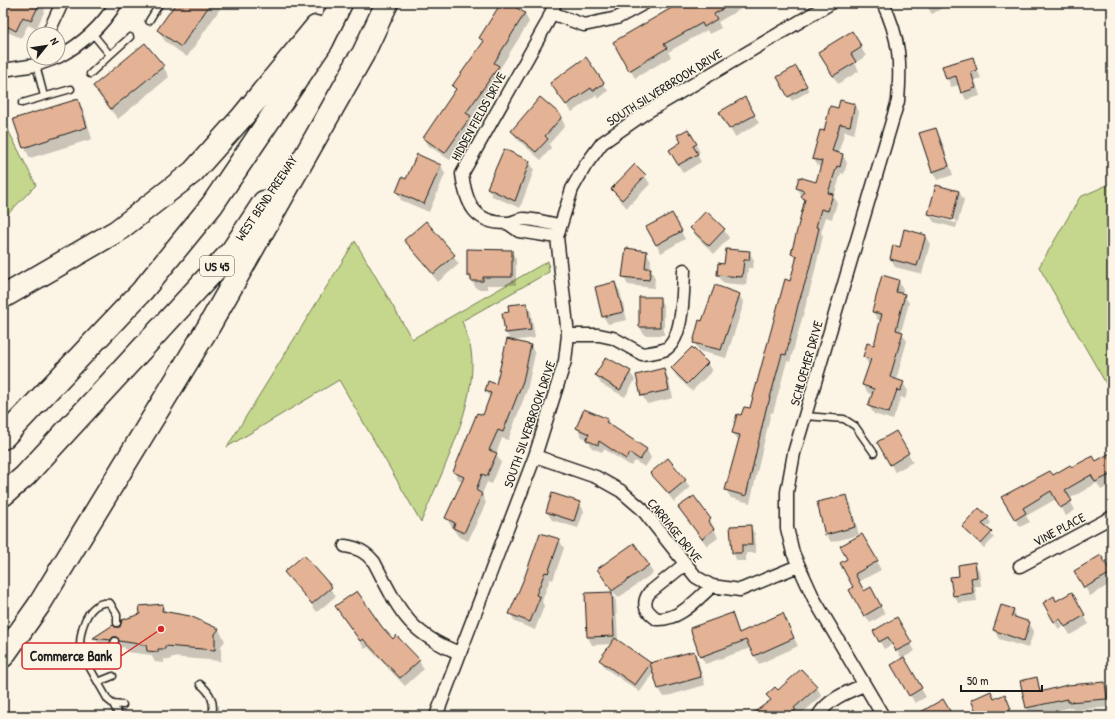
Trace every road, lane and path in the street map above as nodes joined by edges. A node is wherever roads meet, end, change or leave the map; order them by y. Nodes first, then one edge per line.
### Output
1 (62, 3) edge
2 (116, 3) edge
3 (160, 3) edge
4 (333, 3) edge
5 (341, 3) edge
6 (387, 3) edge
7 (645, 3) edge
8 (831, 3) edge
9 (884, 3) edge
10 (553, 8) edge
11 (149, 20) dead end
12 (51, 26) edge
13 (92, 33) junction
14 (130, 37) dead end
15 (66, 51) edge
16 (363, 54) junction
17 (110, 55) junction
18 (29, 66) edge
19 (36, 66) edge
20 (3, 70) edge
21 (90, 74) dead end
22 (71, 89) dead end
23 (44, 96) junction
24 (22, 103) dead end
25 (509, 224) junction
26 (559, 225) junction
27 (557, 237) junction
28 (684, 270) dead end
29 (3, 297) edge
30 (568, 335) junction
31 (806, 416) junction
32 (3, 438) edge
33 (874, 453) dead end
34 (535, 456) junction
35 (3, 495) edge
36 (1112, 517) edge
37 (345, 546) dead end
38 (685, 564) junction
39 (798, 566) junction
40 (1020, 566) dead end
41 (712, 586) junction
42 (117, 623) dead end
43 (115, 640) dead end
44 (460, 653) junction
45 (3, 656) edge
46 (87, 663) junction
47 (113, 676) dead end
48 (98, 682) junction
49 (200, 684) dead end
50 (864, 685) junction
51 (113, 704) junction
52 (123, 705) dead end
53 (119, 716) edge
54 (212, 716) edge
55 (436, 716) edge
56 (818, 716) edge
57 (883, 716) edge

1 - 12 street
2 - 13 street
3 - 11 lane
4 - 29 highway
5 - 32 highway
6 - 16 highway, WEST BEND FREEWAY / US 45
7 - 10 street
8 - 26 street, SOUTH SILVERBROOK DRIVE
9 - 31 street, SCHLOEMER DRIVE
10 - 25 street, HIDDEN FIELDS DRIVE
13 - 15 street
13 - 17 lane
14 - 17 lane
16 - 35 highway, WEST BEND FREEWAY / US 45
16 - 45 highway
17 - 21 lane
18 - 20 street
19 - 23 lane
22 - 23 lane
23 - 24 lane
25 - 26 street, HIDDEN FIELDS DRIVE
25 - 27 street, HIDDEN FIELDS DRIVE
26 - 27 street, SOUTH SILVERBROOK DRIVE
27 - 30 street, SOUTH SILVERBROOK DRIVE
28 - 30 street
30 - 34 street, SOUTH SILVERBROOK DRIVE
31 - 33 lane
31 - 39 street, SCHLOEMER DRIVE
34 - 38 street, CARRIAGE DRIVE
34 - 44 street, SOUTH SILVERBROOK DRIVE
36 - 40 street, VINE PLACE
37 - 44 street
38 - 41 street, CARRIAGE DRIVE
38 - 41 street
39 - 41 street, CARRIAGE DRIVE
39 - 50 street, SCHLOEMER DRIVE
42 - 46 lane
43 - 46 lane
44 - 55 street, SOUTH SILVERBROOK DRIVE
46 - 48 lane
47 - 48 lane
48 - 51 lane
49 - 54 lane
50 - 56 street
50 - 57 street, SCHLOEMER DRIVE
51 - 52 lane
51 - 53 lane

